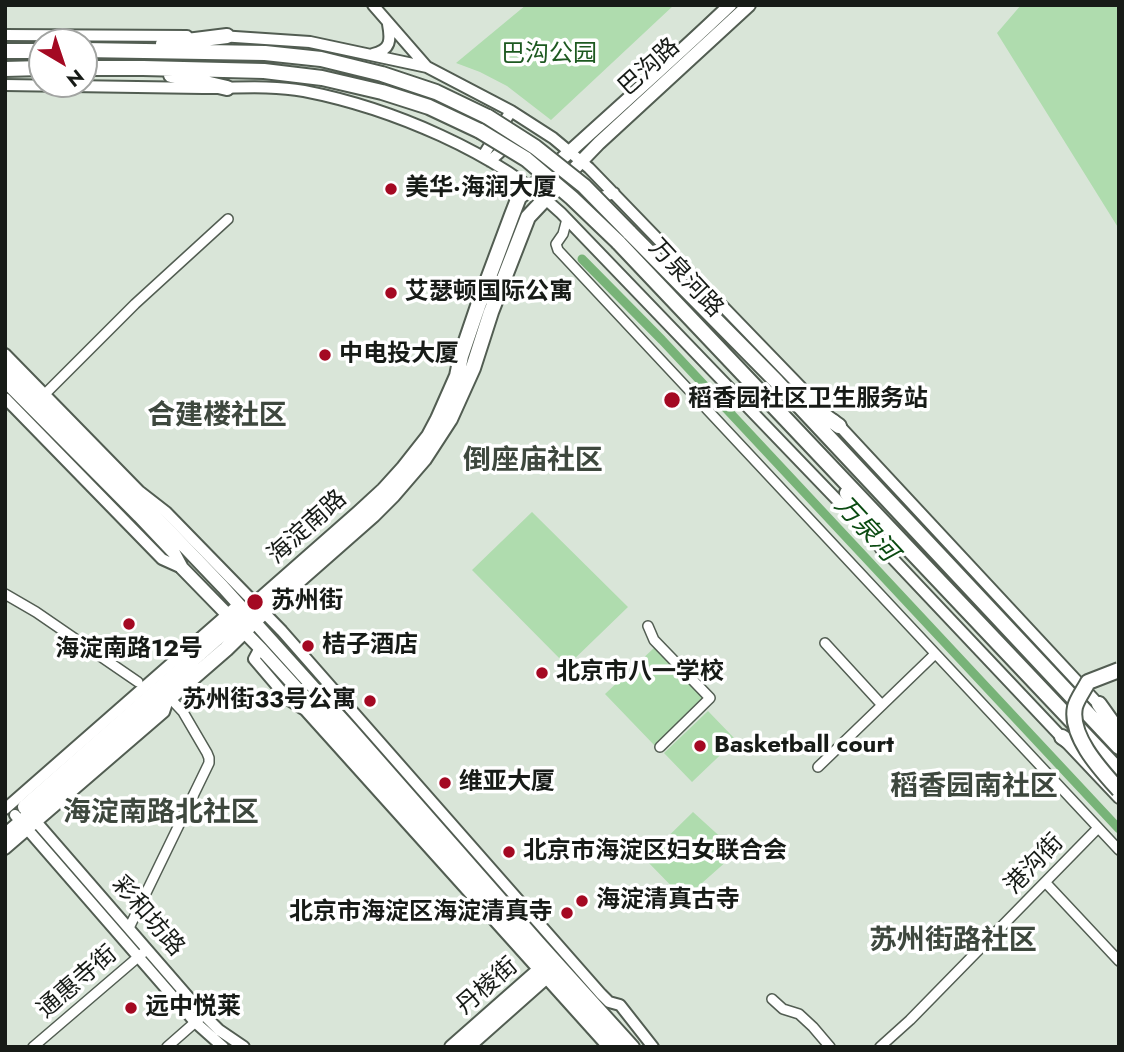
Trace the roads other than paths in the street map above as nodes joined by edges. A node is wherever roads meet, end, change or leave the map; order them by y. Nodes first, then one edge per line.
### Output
1 (373, 5) edge
2 (730, 5) edge
3 (748, 5) edge
4 (388, 21) junction
5 (5, 35) edge
6 (227, 36) junction
7 (98, 50) edge
8 (108, 50) junction
9 (5, 51) edge
10 (28, 51) edge
11 (371, 55) junction
12 (427, 67) junction
13 (28, 68) edge
14 (98, 68) edge
15 (143, 68) junction
16 (5, 69) edge
17 (5, 85) edge
18 (227, 88) junction
19 (511, 111) junction
20 (569, 151) junction
21 (486, 158) junction
22 (582, 162) junction
23 (551, 168) junction
24 (565, 179) junction
25 (531, 187) junction
26 (614, 193) junction
27 (545, 199) junction
28 (632, 211) junction
29 (228, 219) dead end
30 (567, 219) junction
31 (624, 237) junction
32 (594, 246) junction
33 (5, 354) edge
34 (5, 366) edge
35 (5, 381) edge
36 (777, 382) junction
37 (44, 394) junction
38 (5, 398) edge
39 (839, 426) junction
40 (827, 463) junction
41 (883, 548) junction
42 (182, 568) junction
43 (5, 594) edge
44 (245, 615) junction
45 (648, 626) dead end
46 (825, 643) dead end
47 (935, 654) junction
48 (1119, 670) edge
49 (138, 682) dead end
50 (169, 697) junction
51 (881, 704) junction
52 (1099, 704) junction
53 (1119, 725) edge
54 (1119, 732) edge
55 (1062, 737) junction
56 (660, 747) dead end
57 (1119, 747) edge
58 (818, 766) dead end
59 (1119, 774) edge
60 (1119, 790) edge
61 (1119, 798) edge
62 (21, 818) edge
63 (1098, 828) junction
64 (5, 836) edge
65 (5, 849) edge
66 (1119, 850) edge
67 (1045, 883) junction
68 (129, 928) junction
69 (143, 953) junction
70 (1119, 961) edge
71 (549, 968) junction
72 (772, 999) dead end
73 (199, 1018) junction
74 (33, 1047) edge
75 (167, 1047) edge
76 (223, 1047) edge
77 (244, 1047) edge
78 (451, 1047) edge
79 (468, 1047) edge
80 (608, 1047) edge
81 (620, 1047) edge
82 (633, 1047) edge
83 (653, 1047) edge
84 (830, 1047) edge
85 (880, 1047) edge

1 - 4 street
2 - 20 main road, 巴沟路
3 - 22 main road, 巴沟路
4 - 11 street
4 - 12 street
5 - 6 street
6 - 8 main road
6 - 11 street
7 - 8 main road, 万泉河路
8 - 31 main road, 万泉河路, bridge
9 - 10 main road
11 - 12 street
12 - 19 street
13 - 16 main road
14 - 15 main road, 万泉河路
15 - 18 main road
15 - 31 main road, 万泉河路, bridge
17 - 18 street
18 - 21 street
19 - 20 street
19 - 21 street
20 - 22 street, 万泉河路
20 - 23 main road, 巴沟路
21 - 23 street
21 - 25 street
22 - 24 main road, 巴沟路
22 - 26 street, 万泉河路
23 - 24 street
23 - 25 main road, 巴沟路
24 - 26 street
24 - 27 main road, 巴沟路
25 - 27 street, 万泉河路
25 - 44 main road, 海淀南路
26 - 28 street, 万泉河路
27 - 30 street, 万泉河路
27 - 44 main road, 海淀南路
28 - 32 street
28 - 39 street, 万泉河路
29 - 37 street
30 - 32 street, 万泉河路
30 - 47 street
31 - 36 main road, 万泉河路
31 - 40 main road, 万泉河路
32 - 41 street, 万泉河路
33 - 37 street
34 - 44 main road
35 - 42 main road
36 - 39 main road
36 - 57 main road, 万泉河路
37 - 44 street
38 - 42 street
39 - 52 street, 万泉河路
40 - 41 main road
40 - 59 main road, 万泉河路
41 - 55 street, 万泉河路
42 - 44 main road
43 - 49 street
44 - 50 main road, 海淀南路
44 - 62 main road, 海淀南路
44 - 71 main road
44 - 71 main road
44 - 83 street
45 - 56 street
46 - 51 street
47 - 51 street
47 - 63 street
48 - 60 main road, bridge
50 - 62 main road, 海淀南路
50 - 68 street
51 - 58 street
52 - 53 street, 万泉河路
52 - 54 main road
55 - 59 main road
55 - 61 street, 万泉河路
62 - 64 main road, 海淀南路
62 - 65 street, 海淀南路
62 - 68 street, 彩和坊路
62 - 69 street, 彩和坊路
63 - 66 street
63 - 67 street, 港沟街
67 - 70 street
67 - 85 street, 港沟街
68 - 69 street, 彩和坊路
69 - 73 street, 彩和坊路
69 - 74 street, 通惠寺街 / 通惠寺街
71 - 78 main road, 丹棱街
71 - 79 main road, 丹棱街
71 - 80 street
71 - 81 main road
71 - 82 main road
72 - 84 street
73 - 75 street
73 - 76 street, 彩和坊路
73 - 77 street, 彩和坊路

